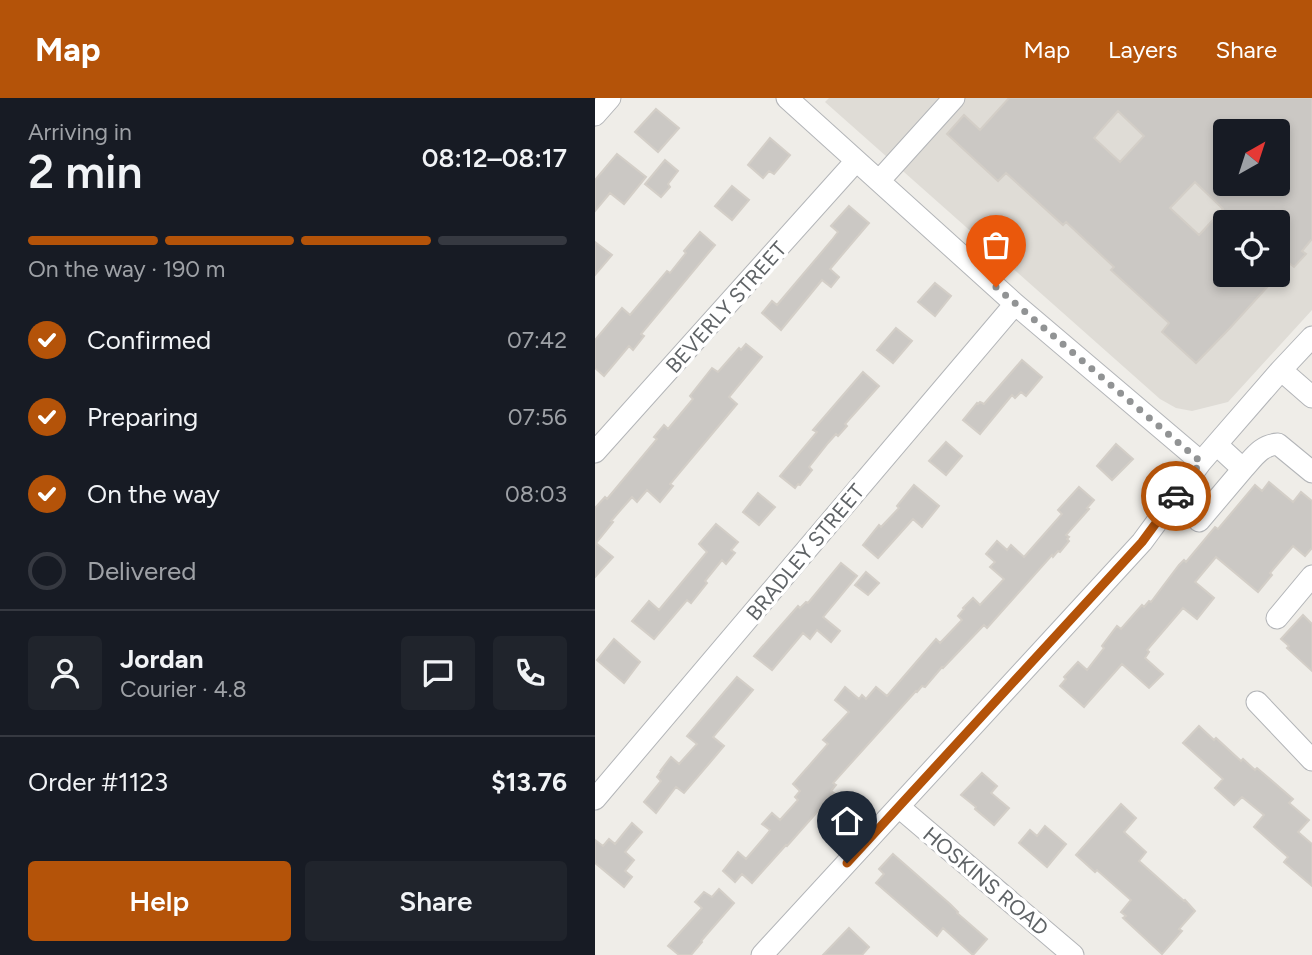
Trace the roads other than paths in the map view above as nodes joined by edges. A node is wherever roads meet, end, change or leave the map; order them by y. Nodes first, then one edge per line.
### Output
1 (610, 98) edge
2 (787, 98) edge
3 (954, 98) edge
4 (595, 115) edge
5 (856, 160) junction
6 (879, 181) junction
7 (1015, 304) junction
8 (1312, 337) edge
9 (1281, 370) junction
10 (1312, 397) edge
11 (1217, 444) junction
12 (595, 452) edge
13 (1201, 462) junction
14 (1243, 469) junction
15 (1312, 472) edge
16 (1199, 522) dead end
17 (1312, 576) edge
18 (1277, 618) dead end
19 (1257, 702) dead end
20 (1312, 760) edge
21 (595, 799) edge
22 (899, 807) junction
23 (762, 955) edge
24 (1073, 955) edge

1 - 4 street
2 - 5 street
3 - 6 street
5 - 6 street
5 - 12 street, BEVERLY STREET
6 - 7 street
7 - 13 street
7 - 21 street, BRADLEY STREET
8 - 9 street
9 - 10 street
9 - 11 street
11 - 13 street
11 - 14 street
13 - 22 street
14 - 15 street
14 - 16 street
17 - 18 street
19 - 20 street
22 - 23 street
22 - 24 street, HOSKINS ROAD

